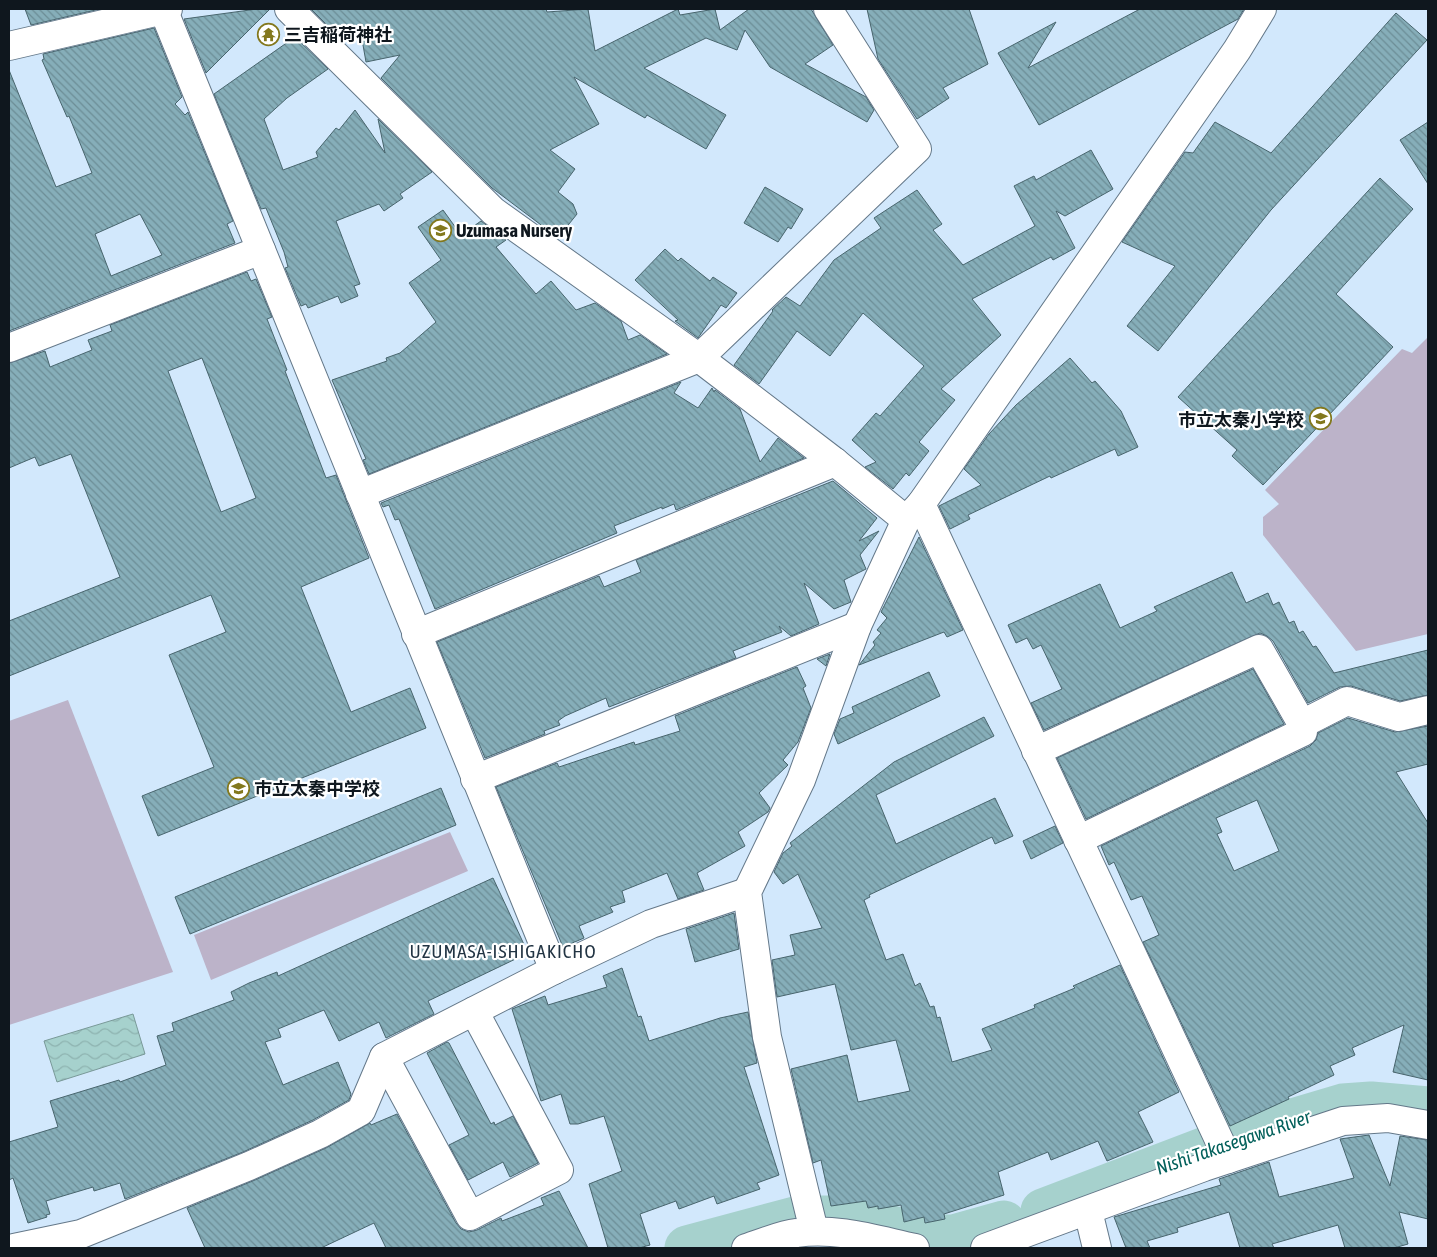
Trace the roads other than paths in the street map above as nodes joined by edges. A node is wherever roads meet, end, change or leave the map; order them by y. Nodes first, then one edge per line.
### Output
1 (165, 9) edge
2 (289, 9) edge
3 (828, 9) edge
4 (1262, 9) edge
5 (9, 46) edge
6 (261, 250) junction
7 (9, 348) edge
8 (699, 358) junction
9 (835, 462) junction
10 (360, 494) junction
11 (913, 512) junction
12 (856, 626) junction
13 (416, 634) junction
14 (1428, 710) edge
15 (1302, 724) junction
16 (1036, 751) junction
17 (475, 779) junction
18 (1078, 840) junction
19 (747, 892) junction
20 (554, 970) junction
21 (474, 1011) junction
22 (384, 1057) junction
23 (1428, 1125) edge
24 (1228, 1159) junction
25 (1088, 1211) junction
26 (812, 1221) junction
27 (14, 1248) edge
28 (746, 1248) edge
29 (914, 1248) edge
30 (985, 1248) edge
31 (1097, 1248) edge

1 - 5 street
1 - 6 street
2 - 8 street
3 - 8 street
4 - 11 street
6 - 7 street
6 - 10 street
8 - 9 street
8 - 10 street
9 - 11 street
9 - 13 street
10 - 13 street
11 - 12 street
11 - 16 street
12 - 17 street
12 - 19 street
13 - 17 street
14 - 15 street
15 - 16 street
15 - 18 street
16 - 18 street
17 - 20 street
18 - 24 street
19 - 20 street
19 - 26 street
20 - 21 street
21 - 22 street
21 - 22 street
22 - 27 street
23 - 24 street
24 - 25 street
25 - 30 street
25 - 31 street
26 - 28 street
26 - 29 street

